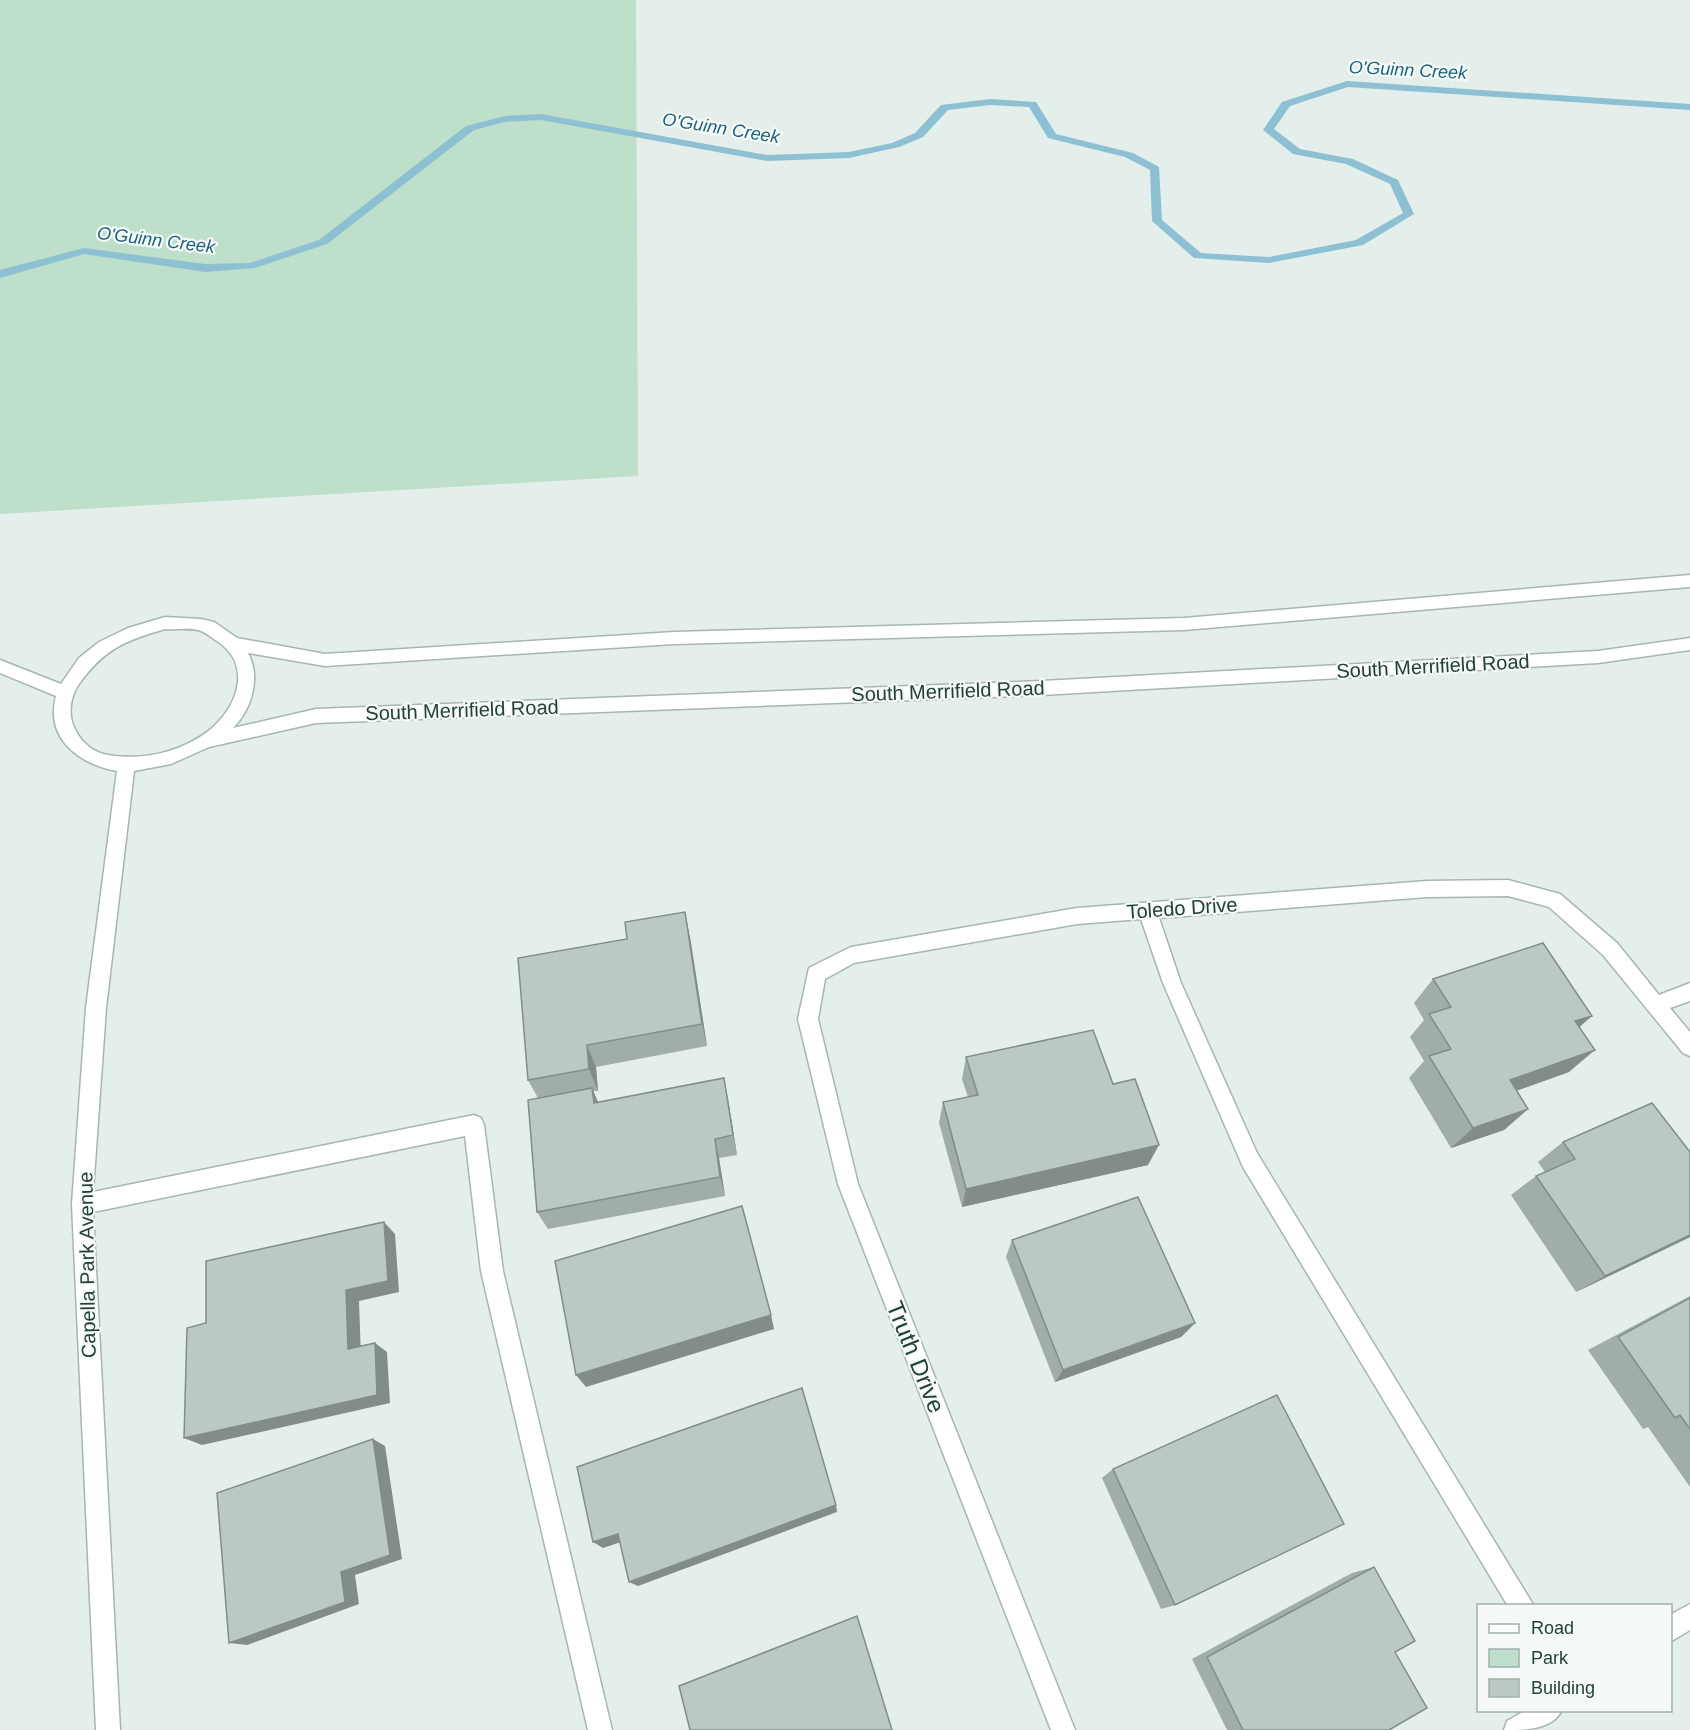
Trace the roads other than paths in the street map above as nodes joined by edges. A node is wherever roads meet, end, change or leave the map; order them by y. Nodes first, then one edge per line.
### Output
1 (1690, 581) edge
2 (235, 644) junction
3 (1690, 644) edge
4 (0, 666) edge
5 (65, 693) junction
6 (207, 741) junction
7 (126, 765) junction
8 (1148, 911) junction
9 (816, 974) joint
10 (1690, 992) edge
11 (1656, 1005) junction
12 (1690, 1047) edge
13 (82, 1204) junction
14 (1521, 1604) edge
15 (1690, 1616) edge
16 (1672, 1629) edge
17 (1547, 1712) edge
18 (108, 1730) edge
19 (600, 1730) edge
20 (1063, 1730) edge
21 (1516, 1730) edge

1 - 2 street
2 - 5 street
2 - 6 street
3 - 6 street, South Merrifield Road
4 - 5 street
5 - 7 street
6 - 7 street
7 - 13 street, Capella Park Avenue
8 - 9 street, Toledo Drive
8 - 11 street, Toledo Drive
8 - 14 street
9 - 20 street, Truth Drive
10 - 11 street
11 - 12 street
13 - 18 street, Capella Park Avenue
13 - 19 street
15 - 16 street
17 - 21 street

